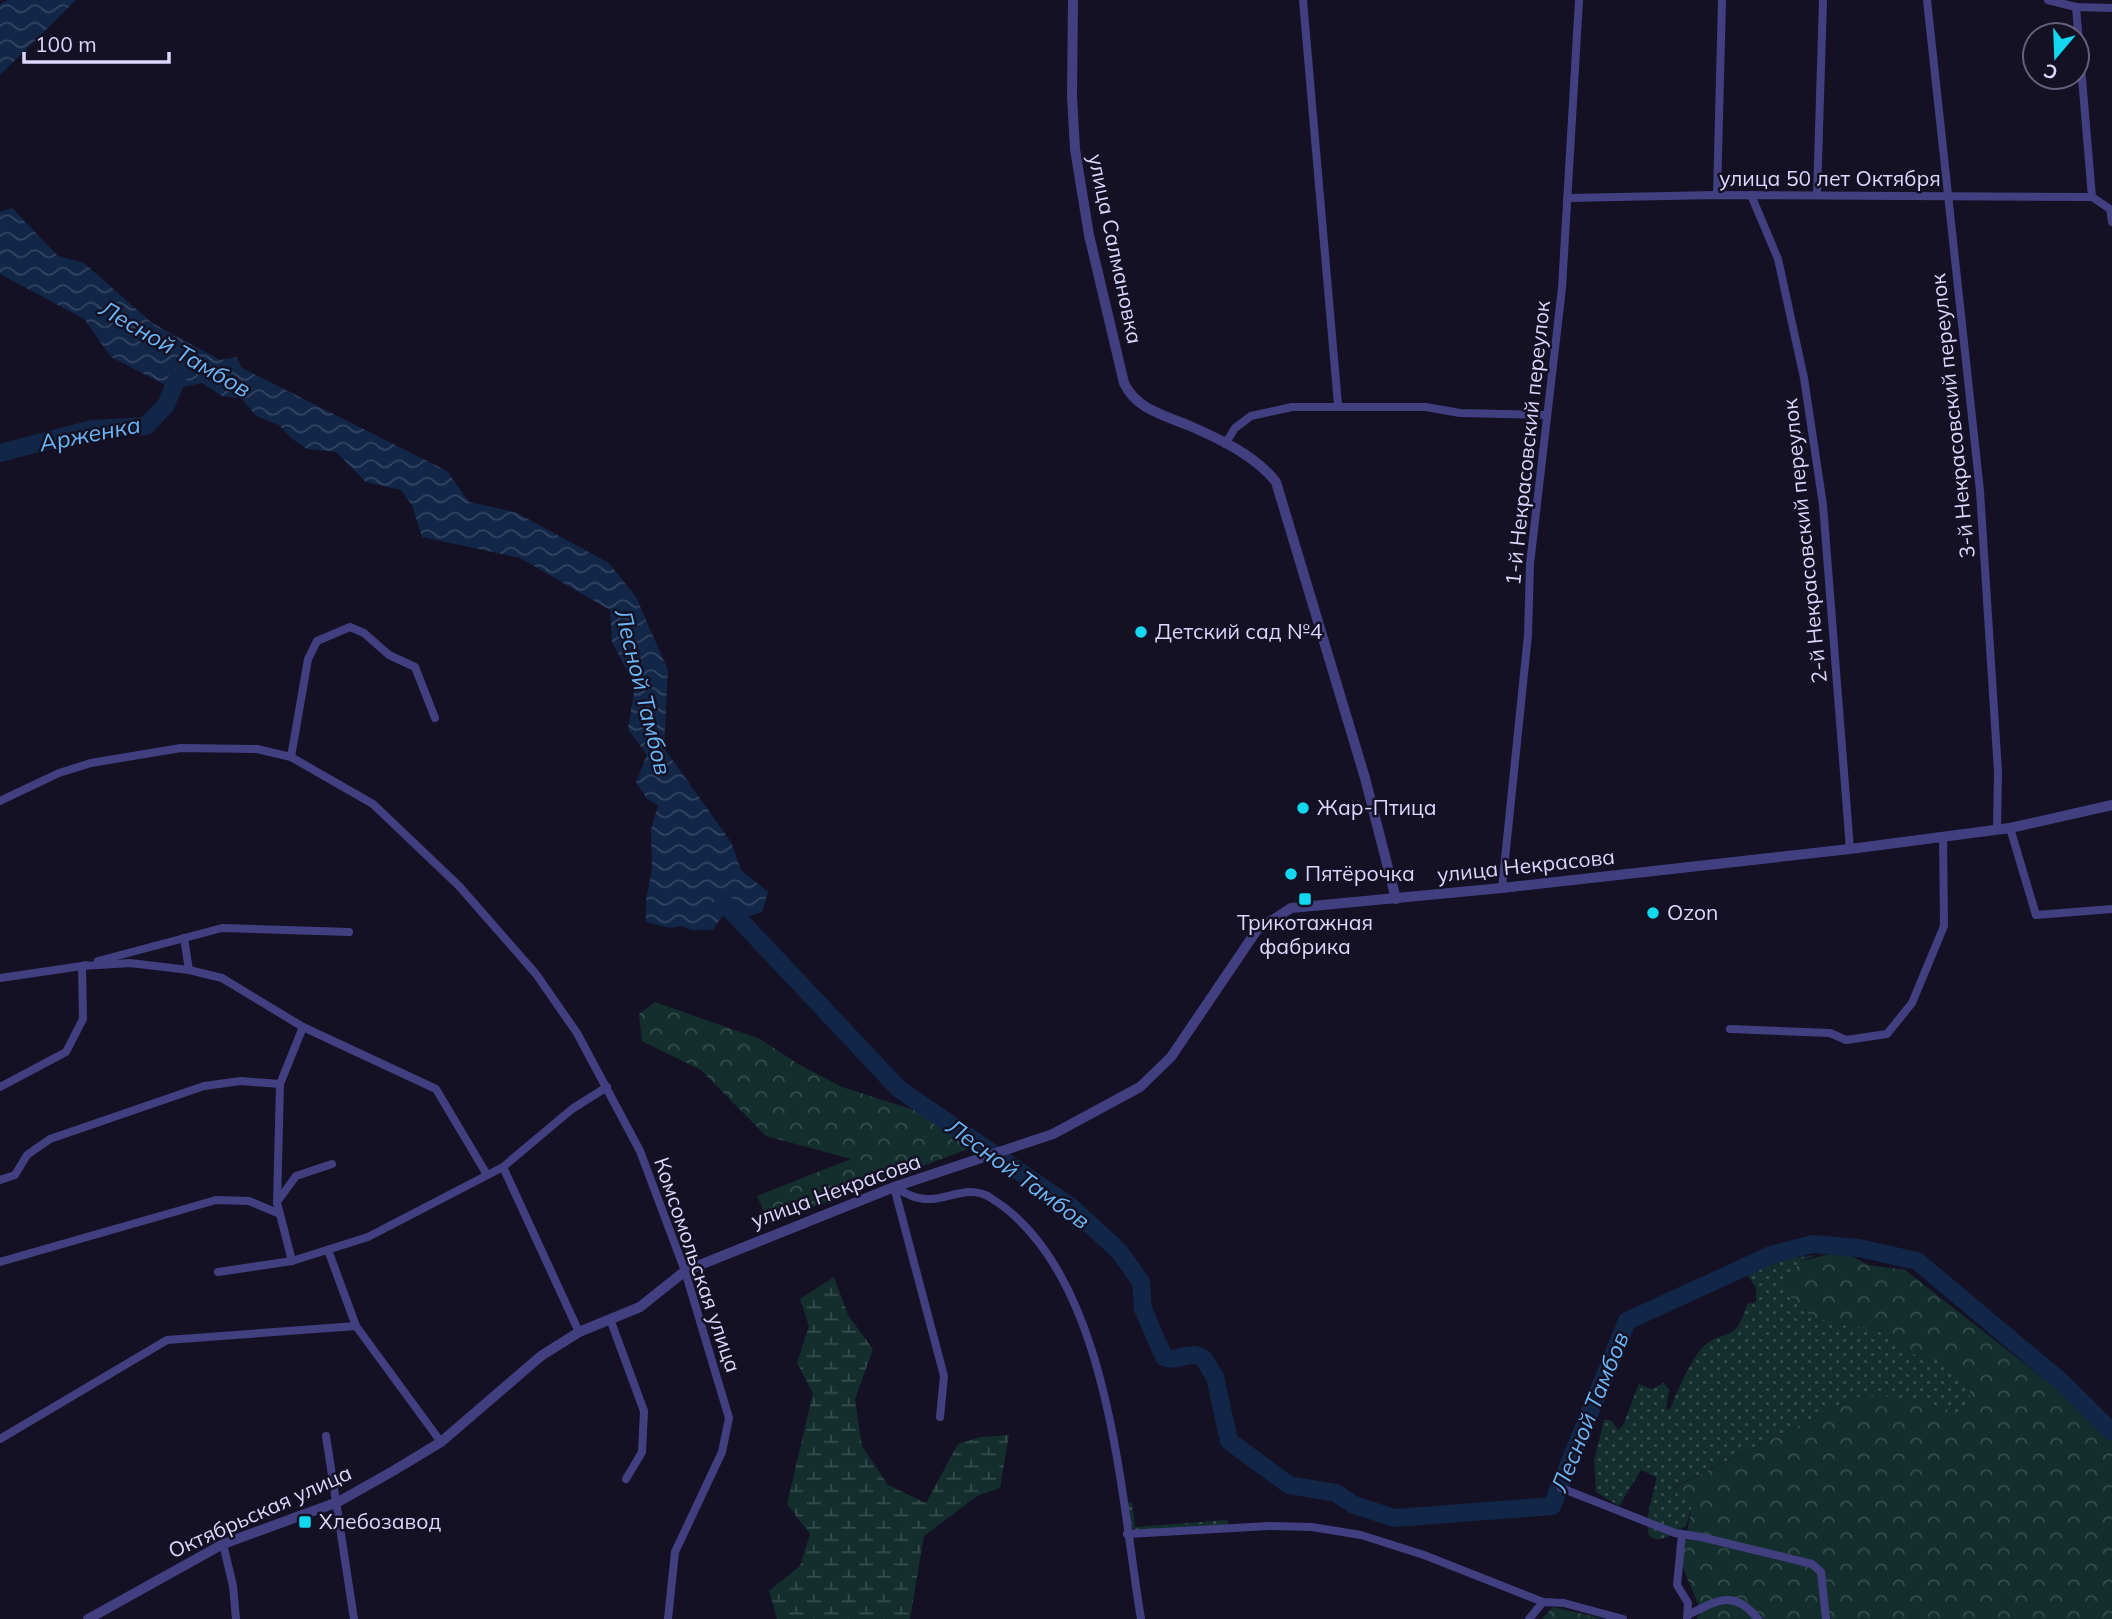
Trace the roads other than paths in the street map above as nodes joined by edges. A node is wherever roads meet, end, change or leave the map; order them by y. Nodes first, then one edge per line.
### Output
1 (1073, 0) edge
2 (1303, 0) edge
3 (1579, 0) edge
4 (1722, 0) edge
5 (1823, 0) edge
6 (1927, 0) edge
7 (2048, 0) edge
8 (2076, 7) junction
9 (2112, 8) edge
10 (1717, 195) junction
11 (1751, 195) junction
12 (1817, 195) junction
13 (1947, 197) junction
14 (2092, 197) junction
15 (1567, 198) junction
16 (2112, 222) edge
17 (1338, 405) junction
18 (1546, 415) junction
19 (1225, 444) junction
20 (435, 718) dead end
21 (291, 757) junction
22 (0, 801) edge
23 (2112, 805) edge
24 (2010, 828) junction
25 (1997, 829) junction
26 (1943, 836) junction
27 (1850, 849) junction
28 (1502, 888) junction
29 (1396, 899) junction
30 (2112, 909) edge
31 (349, 932) dead end
32 (184, 938) junction
33 (82, 966) junction
34 (189, 970) junction
35 (0, 978) edge
36 (303, 1027) junction
37 (1730, 1029) dead end
38 (280, 1084) junction
39 (0, 1087) edge
40 (607, 1087) junction
41 (332, 1164) dead end
42 (503, 1167) junction
43 (486, 1173) junction
44 (0, 1180) edge
45 (894, 1188) junction
46 (276, 1203) junction
47 (280, 1214) junction
48 (328, 1250) junction
49 (292, 1261) junction
50 (0, 1262) edge
51 (685, 1270) junction
52 (218, 1272) dead end
53 (610, 1319) junction
54 (356, 1326) junction
55 (579, 1332) junction
56 (940, 1417) dead end
57 (326, 1436) dead end
58 (0, 1439) edge
59 (441, 1442) junction
60 (626, 1479) dead end
61 (1561, 1488) dead end
62 (338, 1502) junction
63 (1127, 1534) junction
64 (1682, 1534) junction
65 (223, 1544) junction
66 (1543, 1602) junction
67 (1689, 1616) edge
68 (88, 1619) edge
69 (236, 1619) edge
70 (354, 1619) edge
71 (668, 1619) edge
72 (1141, 1619) edge
73 (1529, 1619) edge
74 (1623, 1619) edge
75 (1758, 1619) edge
76 (1826, 1619) edge

1 - 19 street, улица Салмановка
2 - 17 street
3 - 15 street, 1-й Некрасовский переулок
4 - 10 street
5 - 12 street
6 - 13 street, 3-й Некрасовский переулок
7 - 8 street
8 - 9 street
8 - 14 street
10 - 11 street, улица 50 лет Октября
10 - 15 street, улица 50 лет Октября
11 - 12 street, улица 50 лет Октября
11 - 27 street, 2-й Некрасовский переулок
12 - 13 street, улица 50 лет Октября
13 - 14 street, улица 50 лет Октября
13 - 25 street, 3-й Некрасовский переулок
14 - 16 street
15 - 18 street, 1-й Некрасовский переулок
17 - 18 street
17 - 19 street
18 - 28 street, 1-й Некрасовский переулок
19 - 29 street, улица Салмановка
20 - 21 street
21 - 22 street, Комсомольская улица
21 - 40 street, Комсомольская улица
23 - 24 street, улица Некрасова
24 - 25 street, улица Некрасова
24 - 30 street
25 - 26 street, улица Некрасова
26 - 27 street, улица Некрасова
26 - 37 street
27 - 28 street, улица Некрасова
28 - 29 street, улица Некрасова
29 - 45 street, улица Некрасова
31 - 32 street
32 - 33 street
32 - 34 street
33 - 34 street
33 - 35 street
33 - 39 street
34 - 36 street
36 - 38 street
36 - 43 street
38 - 44 street
38 - 46 street
40 - 42 street
40 - 51 street, Комсомольская улица
41 - 46 street
42 - 43 street
42 - 55 street
43 - 48 street
45 - 51 street, улица Некрасова
45 - 56 street
45 - 63 street
46 - 47 street
47 - 49 street
47 - 50 street
48 - 49 street
48 - 54 street
49 - 52 street
51 - 53 street, Октябрьская улица
51 - 71 street, Комсомольская улица
53 - 55 street, Октябрьская улица
53 - 60 street
54 - 58 street
54 - 59 street
55 - 59 street, Октябрьская улица
57 - 62 street
59 - 62 street, Октябрьская улица
61 - 64 street
62 - 65 street, Октябрьская улица
62 - 70 street
63 - 66 street
63 - 72 street
64 - 67 street
64 - 76 street
65 - 68 street, Октябрьская улица
65 - 69 street
66 - 73 street
66 - 74 street
67 - 75 street

